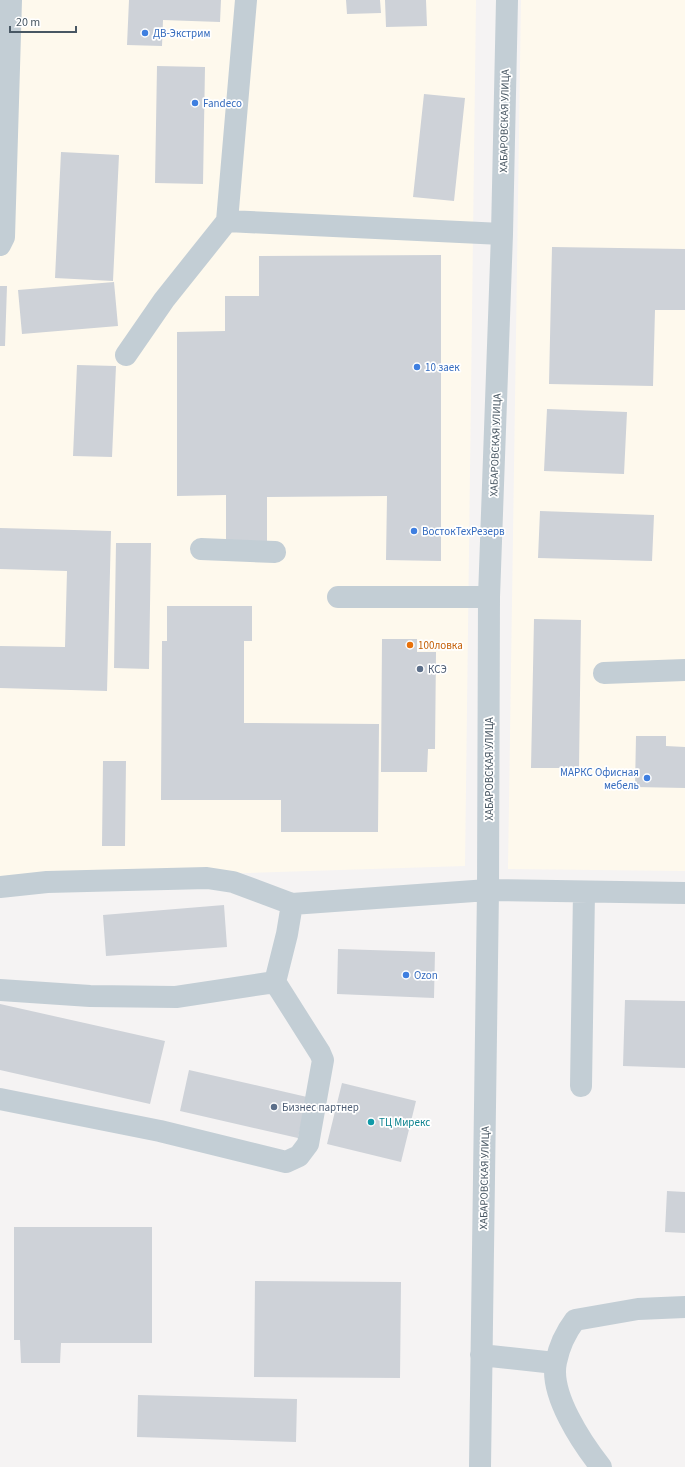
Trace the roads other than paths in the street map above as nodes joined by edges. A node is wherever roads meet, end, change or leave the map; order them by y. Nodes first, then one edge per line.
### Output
1 (11, 0) edge
2 (246, 0) edge
3 (507, 0) edge
4 (227, 221) junction
5 (502, 234) junction
6 (0, 245) edge
7 (126, 355) dead end
8 (201, 549) dead end
9 (275, 552) dead end
10 (338, 597) dead end
11 (489, 597) junction
12 (685, 670) edge
13 (604, 673) dead end
14 (0, 887) edge
15 (488, 890) junction
16 (584, 892) junction
17 (685, 893) edge
18 (292, 904) junction
19 (275, 982) junction
20 (0, 990) edge
21 (581, 1086) dead end
22 (0, 1099) edge
23 (685, 1307) edge
24 (481, 1355) junction
25 (555, 1363) junction
26 (480, 1467) edge
27 (601, 1467) edge

1 - 6 street
2 - 4 street
3 - 5 street, ХАБАРОВСКАЯ УЛИЦА
4 - 5 street
4 - 7 street
5 - 11 street, ХАБАРОВСКАЯ УЛИЦА
8 - 9 street
10 - 11 street
11 - 15 street, ХАБАРОВСКАЯ УЛИЦА
12 - 13 street
14 - 18 street
15 - 16 street
15 - 18 street
15 - 24 street, ХАБАРОВСКАЯ УЛИЦА
16 - 17 street
16 - 21 street
18 - 19 street
19 - 20 street
19 - 22 street
23 - 25 street
24 - 25 street
24 - 26 street, ХАБАРОВСКАЯ УЛИЦА
25 - 27 street

